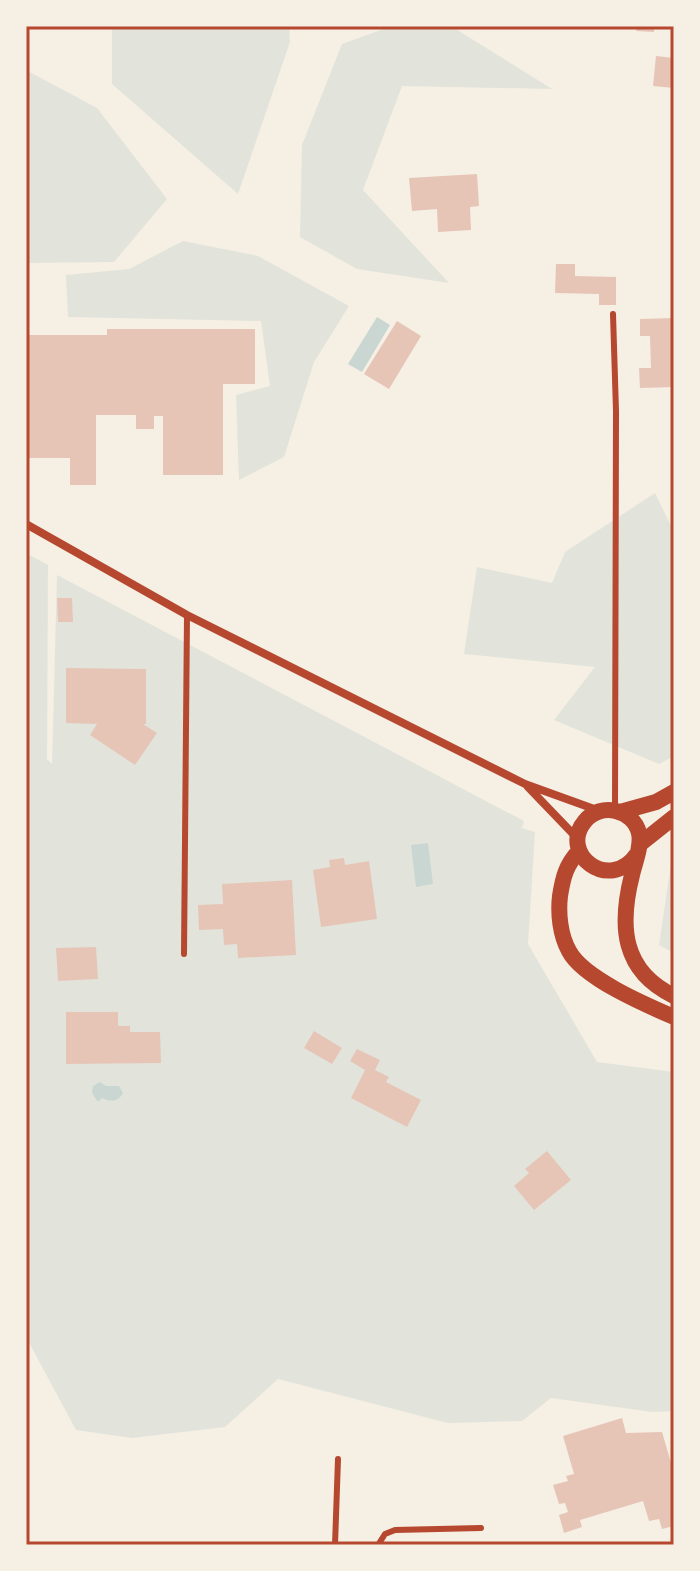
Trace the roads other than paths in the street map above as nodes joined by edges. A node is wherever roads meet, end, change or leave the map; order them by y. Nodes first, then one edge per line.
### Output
1 (613, 314) dead end
2 (26, 524) edge
3 (187, 615) junction
4 (525, 784) junction
5 (674, 792) edge
6 (612, 811) junction
7 (674, 817) edge
8 (578, 845) junction
9 (639, 849) junction
10 (184, 954) dead end
11 (674, 996) edge
12 (674, 1017) edge
13 (338, 1459) dead end
14 (481, 1528) dead end
15 (335, 1545) edge
16 (378, 1545) edge

1 - 6 lane
2 - 3 street
3 - 4 street
3 - 10 lane
4 - 6 street
4 - 8 street
5 - 6 main road
6 - 8 main road
6 - 9 main road
7 - 9 main road
8 - 9 main road
8 - 12 main road
9 - 11 main road
13 - 15 lane
14 - 16 lane

